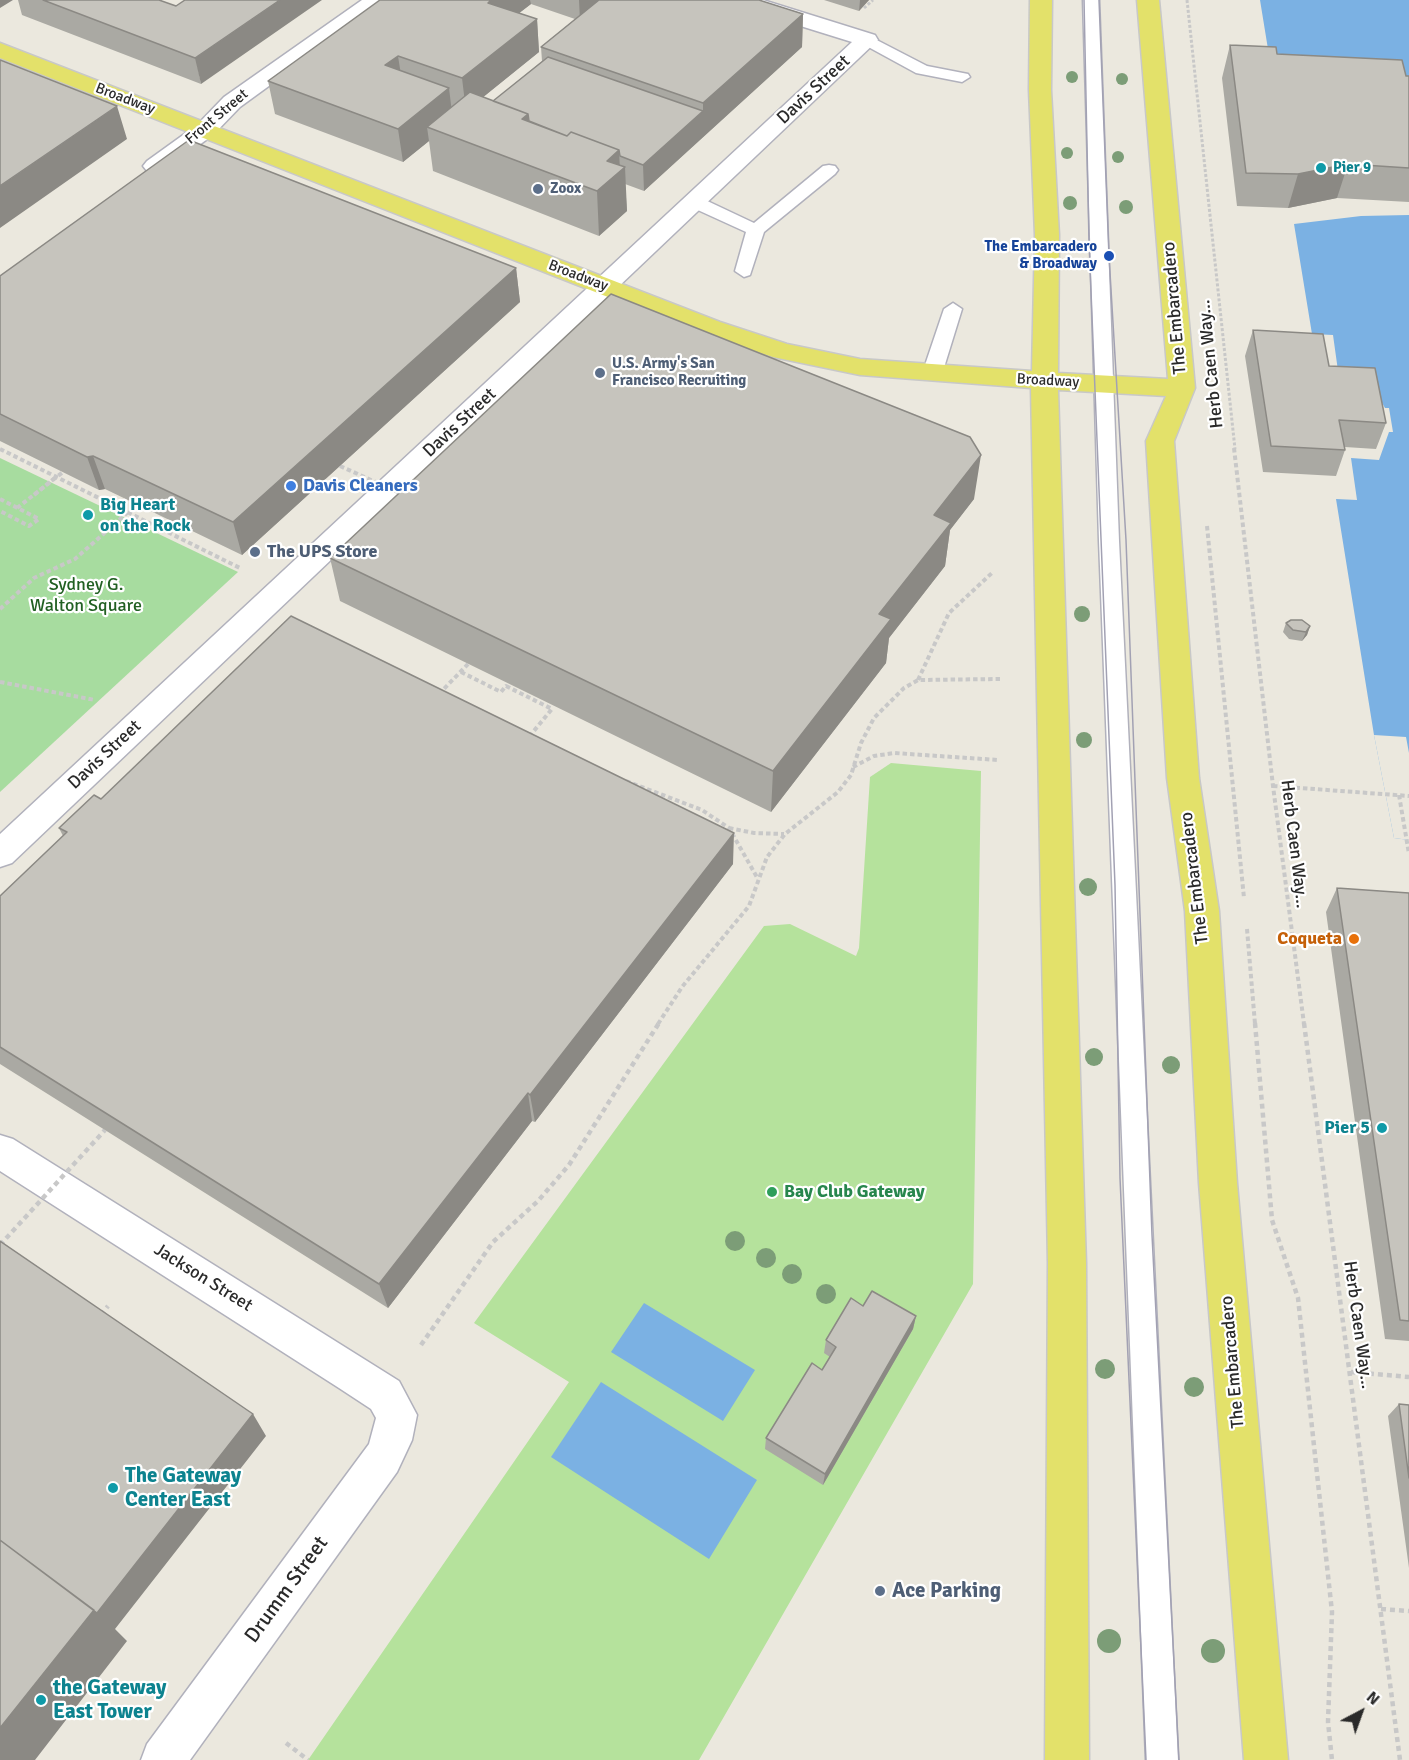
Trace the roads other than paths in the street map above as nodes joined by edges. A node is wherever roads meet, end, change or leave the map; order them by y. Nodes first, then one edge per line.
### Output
1 (376, 0) edge
2 (741, 0) edge
3 (1041, 0) edge
4 (1091, 0) edge
5 (1148, 0) edge
6 (867, 40) junction
7 (0, 50) edge
8 (962, 77) dead end
9 (205, 130) junction
10 (829, 170) dead end
11 (134, 181) edge
12 (695, 202) junction
13 (756, 230) junction
14 (744, 271) dead end
15 (605, 286) junction
16 (953, 309) dead end
17 (932, 374) junction
18 (1043, 381) junction
19 (1103, 384) junction
20 (1182, 388) junction
21 (0, 854) edge
22 (0, 1151) edge
23 (397, 1415) joint
24 (163, 1760) edge
25 (1067, 1760) edge
26 (1162, 1760) edge
27 (1266, 1760) edge

1 - 9 street, Front Street
2 - 6 street
3 - 18 main road
4 - 19 lane
5 - 20 main road, The Embarcadero
6 - 8 lane
6 - 12 street, Davis Street
7 - 9 main road, Broadway
9 - 11 street, Front Street
9 - 15 main road, Broadway
10 - 13 lane
12 - 13 lane
12 - 15 street, Davis Street
13 - 14 lane
15 - 17 main road, Broadway
15 - 21 street, Davis Street
16 - 17 lane
17 - 18 main road, Broadway
18 - 19 main road, Broadway
18 - 25 main road
19 - 20 main road, Broadway
19 - 26 lane
20 - 27 main road, The Embarcadero
22 - 23 street, Jackson Street
23 - 24 street, Drumm Street

